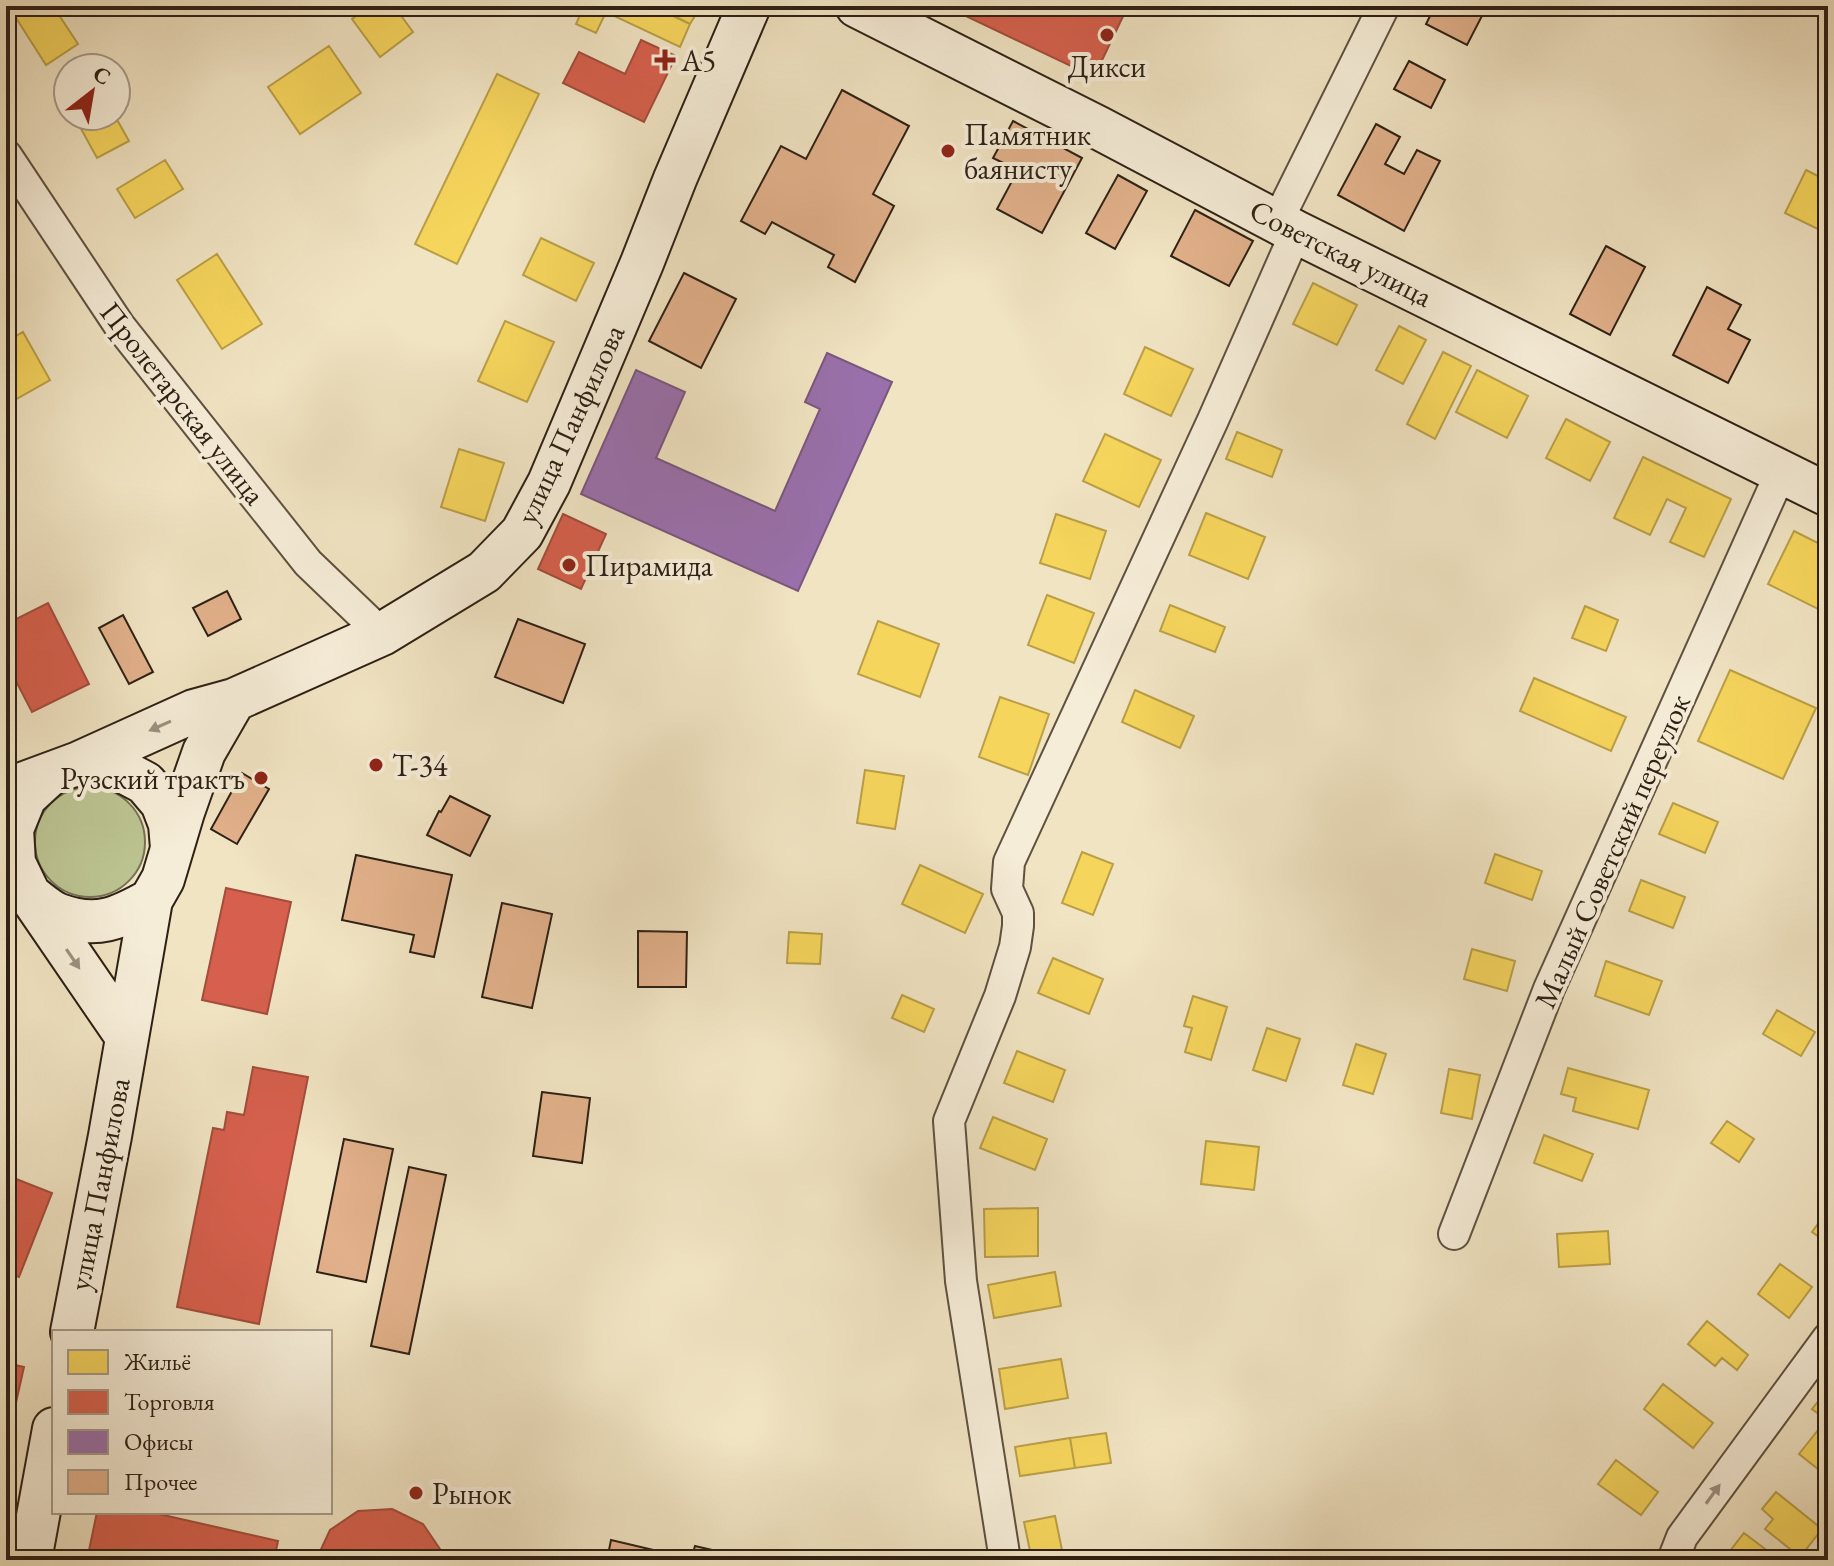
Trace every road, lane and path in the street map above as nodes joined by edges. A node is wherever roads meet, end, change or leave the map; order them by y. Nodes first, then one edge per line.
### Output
1 (749, 6) edge
2 (857, 6) edge
3 (1384, 6) edge
4 (6, 155) edge
5 (1286, 227) junction
6 (1781, 472) junction
7 (1828, 495) edge
8 (382, 634) junction
9 (234, 700) junction
10 (64, 768) junction
11 (6, 790) edge
12 (172, 848) junction
13 (18, 884) edge
14 (151, 900) junction
15 (127, 1037) junction
16 (1454, 1234) dead end
17 (72, 1330) edge
18 (1828, 1338) edge
19 (52, 1440) edge
20 (30, 1560) edge
21 (1005, 1560) edge
22 (1673, 1560) edge

1 - 8 main road, улица Панфилова
2 - 5 main road, Советская улица
3 - 5 street
4 - 8 street, Пролетарская улица
5 - 6 main road, Советская улица
5 - 21 street
6 - 7 main road, Советская улица
6 - 16 street, Малый Советский переулок
8 - 9 main road, улица Панфилова
9 -> 10 main road, улица Панфилова
9 - 12 main road, улица Панфилова
10 - 11 main road
10 - 12 main road, улица Панфилова
10 - 13 main road, улица Панфилова
12 - 14 main road, улица Панфилова
13 - 14 main road
13 -> 15 main road, улица Панфилова
14 - 15 main road, улица Панфилова
15 - 17 main road, улица Панфилова
22 -> 18 street
19 - 20 main road

